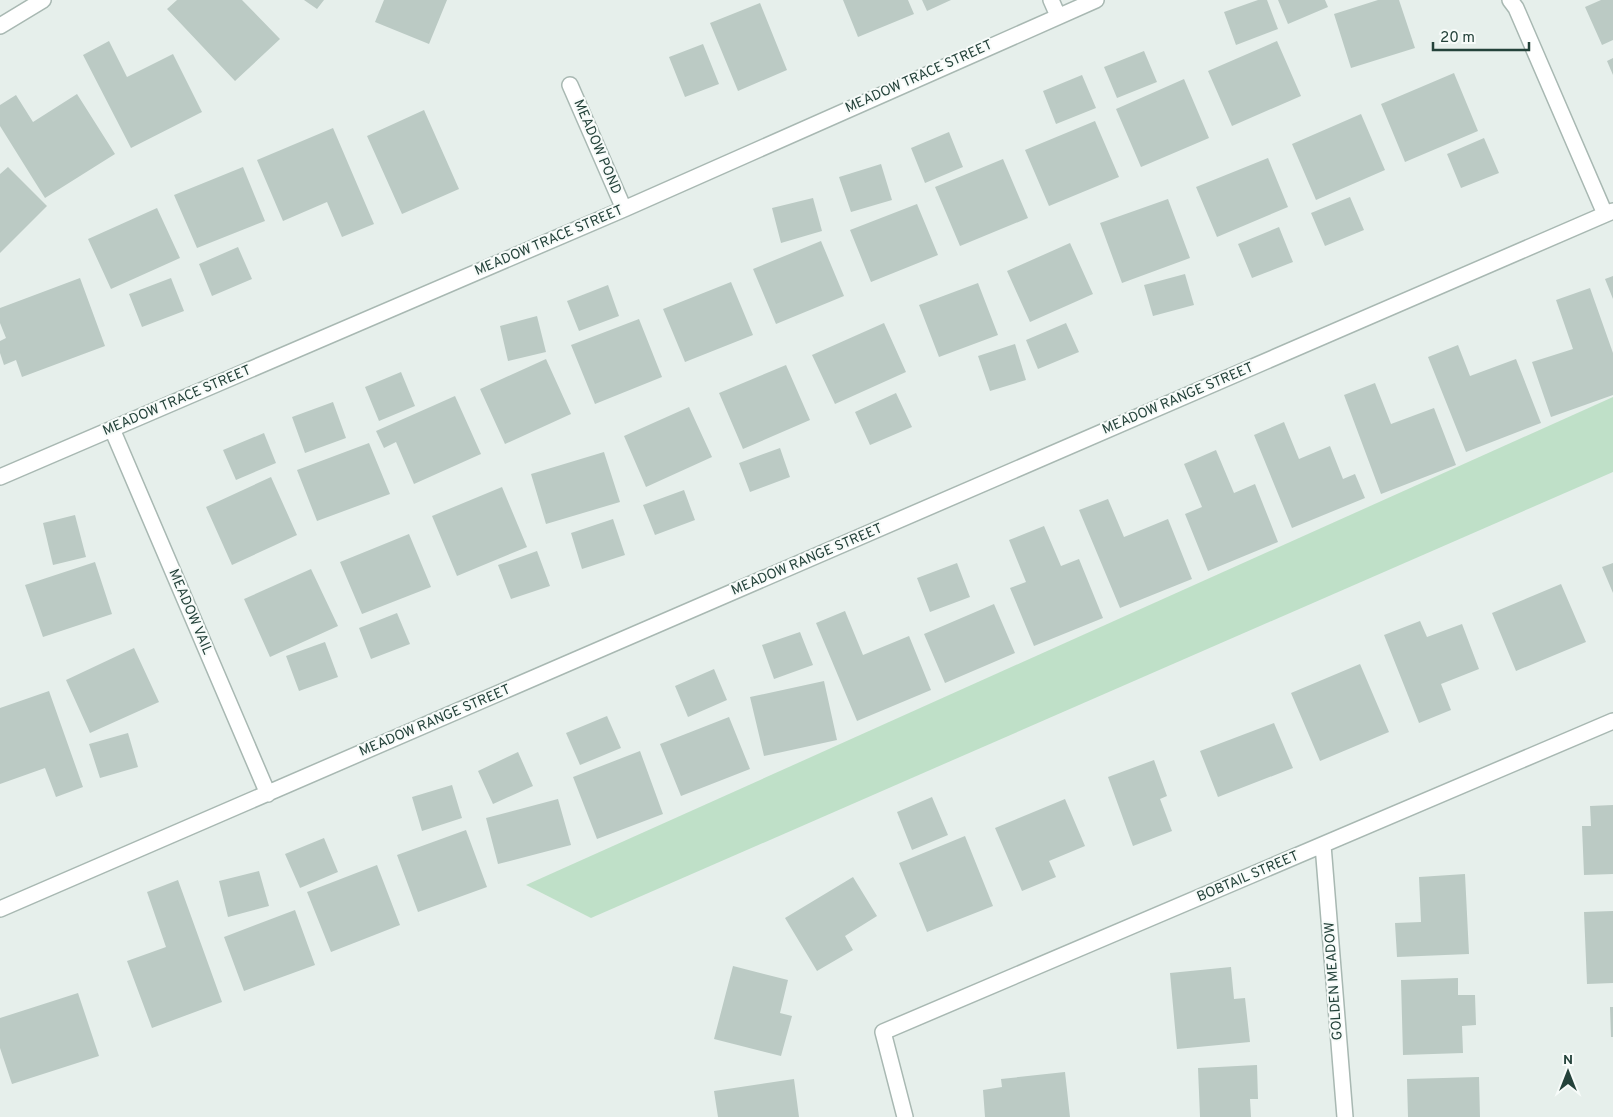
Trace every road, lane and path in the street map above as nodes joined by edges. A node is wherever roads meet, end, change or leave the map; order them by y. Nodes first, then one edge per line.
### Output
1 (43, 0) edge
2 (1051, 0) edge
3 (1096, 0) edge
4 (1510, 0) edge
5 (1058, 16) junction
6 (0, 26) edge
7 (570, 85) dead end
8 (624, 209) junction
9 (1609, 213) edge
10 (112, 429) junction
11 (0, 477) edge
12 (1613, 721) edge
13 (268, 794) junction
14 (1324, 844) junction
15 (0, 909) edge
16 (905, 1117) edge
17 (1345, 1117) edge

1 - 6 street
2 - 5 street
3 - 5 street, MEADOW TRACE STREET
4 - 9 street
5 - 8 street, MEADOW TRACE STREET
7 - 8 street, MEADOW POND
8 - 10 street, MEADOW TRACE STREET
9 - 13 street, MEADOW RANGE STREET
10 - 11 street, MEADOW TRACE STREET
10 - 13 street, MEADOW VAIL
12 - 14 street, BOBTAIL STREET
13 - 15 street, MEADOW RANGE STREET
14 - 16 street, BOBTAIL STREET
14 - 17 street, GOLDEN MEADOW

